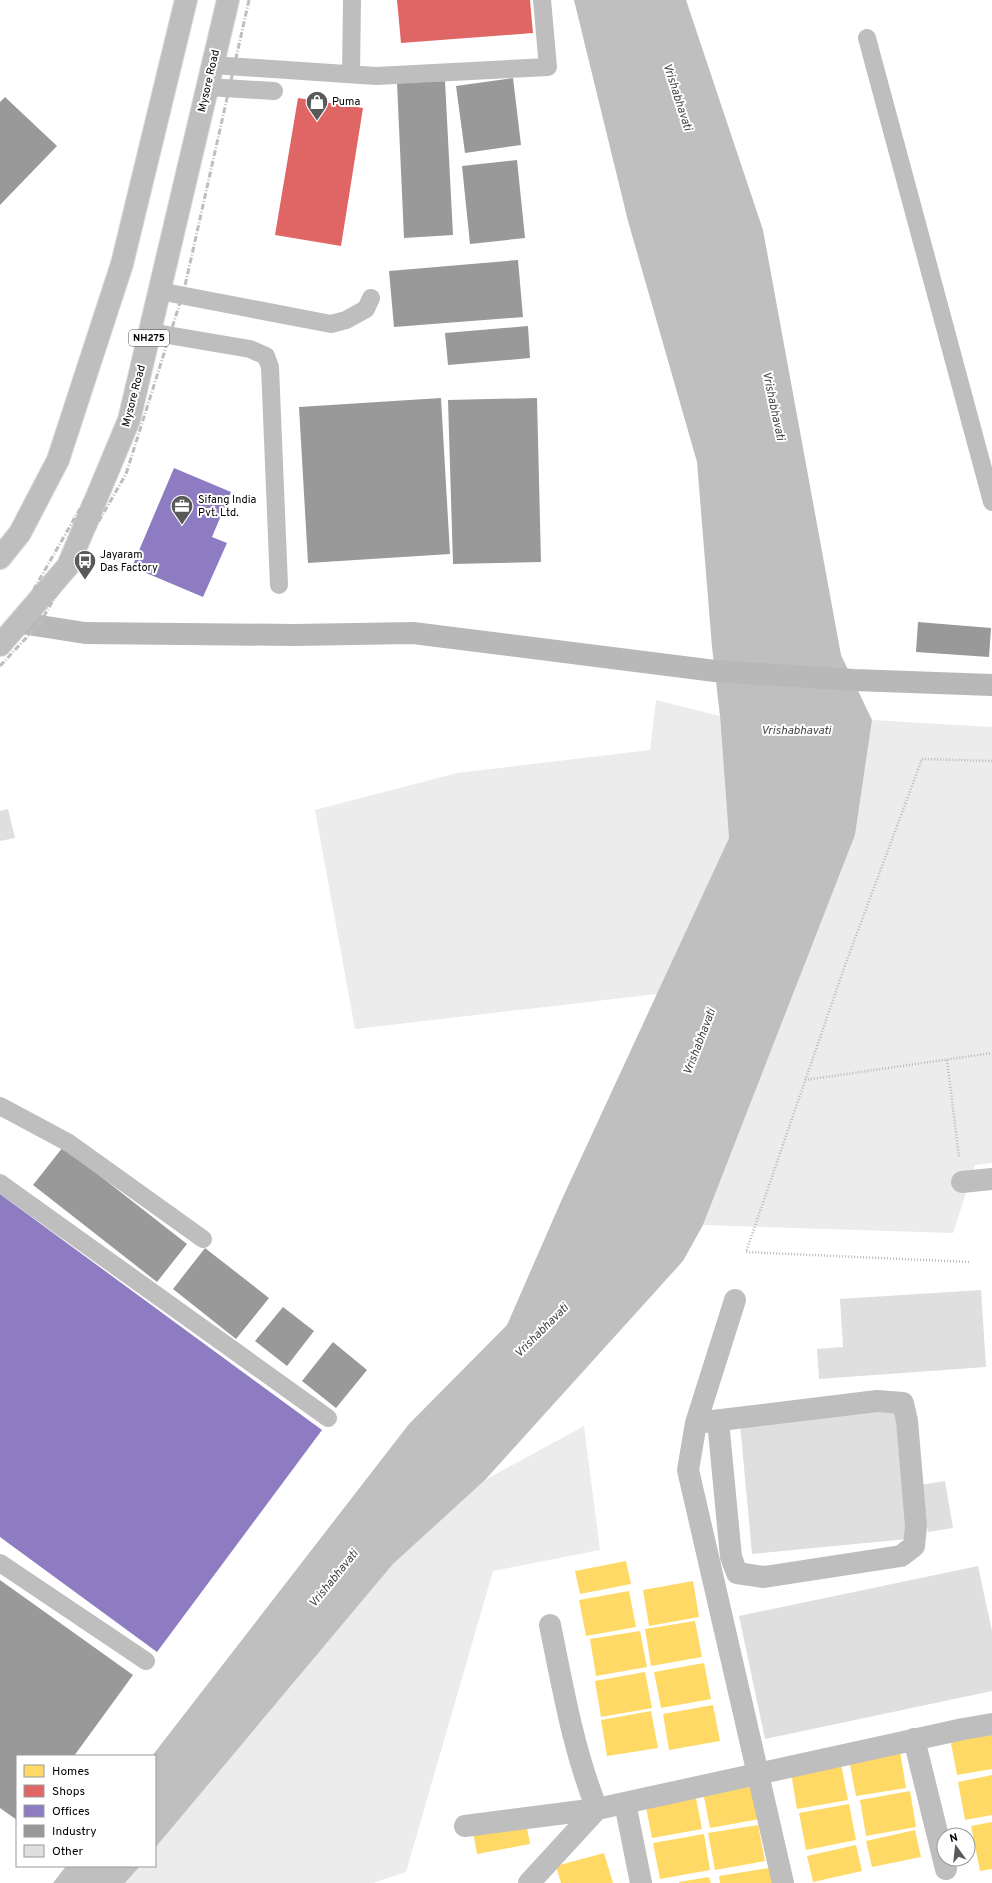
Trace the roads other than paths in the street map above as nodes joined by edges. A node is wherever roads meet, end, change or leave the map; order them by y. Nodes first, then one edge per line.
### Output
1 (186, 0) edge
2 (228, 0) edge
3 (352, 0) edge
4 (542, 0) edge
5 (867, 38) dead end
6 (213, 65) junction
7 (351, 74) junction
8 (208, 87) junction
9 (274, 92) dead end
10 (159, 291) junction
11 (371, 298) dead end
12 (150, 332) junction
13 (992, 502) edge
14 (0, 558) edge
15 (279, 585) dead end
16 (21, 623) junction
17 (0, 645) edge
18 (992, 685) edge
19 (0, 1106) edge
20 (992, 1179) edge
21 (962, 1182) road end
22 (0, 1183) edge
23 (203, 1239) dead end
24 (735, 1300) dead end
25 (328, 1418) dead end
26 (718, 1421) junction
27 (696, 1423) junction
28 (0, 1563) edge
29 (550, 1625) dead end
30 (146, 1661) dead end
31 (992, 1724) edge
32 (914, 1739) junction
33 (758, 1774) junction
34 (625, 1803) junction
35 (597, 1809) junction
36 (465, 1826) dead end
37 (946, 1868) dead end
38 (529, 1883) edge
39 (641, 1883) edge
40 (783, 1883) edge

1 - 14 main road
2 - 6 main road, Mysore Road / NH275
3 - 7 lane
4 - 7 lane
5 - 13 lane
6 - 7 lane
6 - 8 main road, Mysore Road / NH275
8 - 9 lane
8 - 10 main road, Mysore Road / NH275
10 - 11 lane
10 - 12 main road, Mysore Road / NH275
12 - 15 lane
12 - 16 main road, Mysore Road / NH275
16 - 17 main road, Mysore Road / NH275
16 - 18 street
19 - 23 lane
20 - 21 main road
22 - 25 lane
24 - 27 main road
26 - 26 main road
26 - 27 main road
27 - 33 main road
28 - 30 lane
29 - 35 main road
31 - 32 main road
32 - 33 main road
32 - 37 main road
33 - 34 main road
33 - 40 main road
34 - 35 main road
34 - 39 main road
35 - 36 main road
35 - 38 main road

